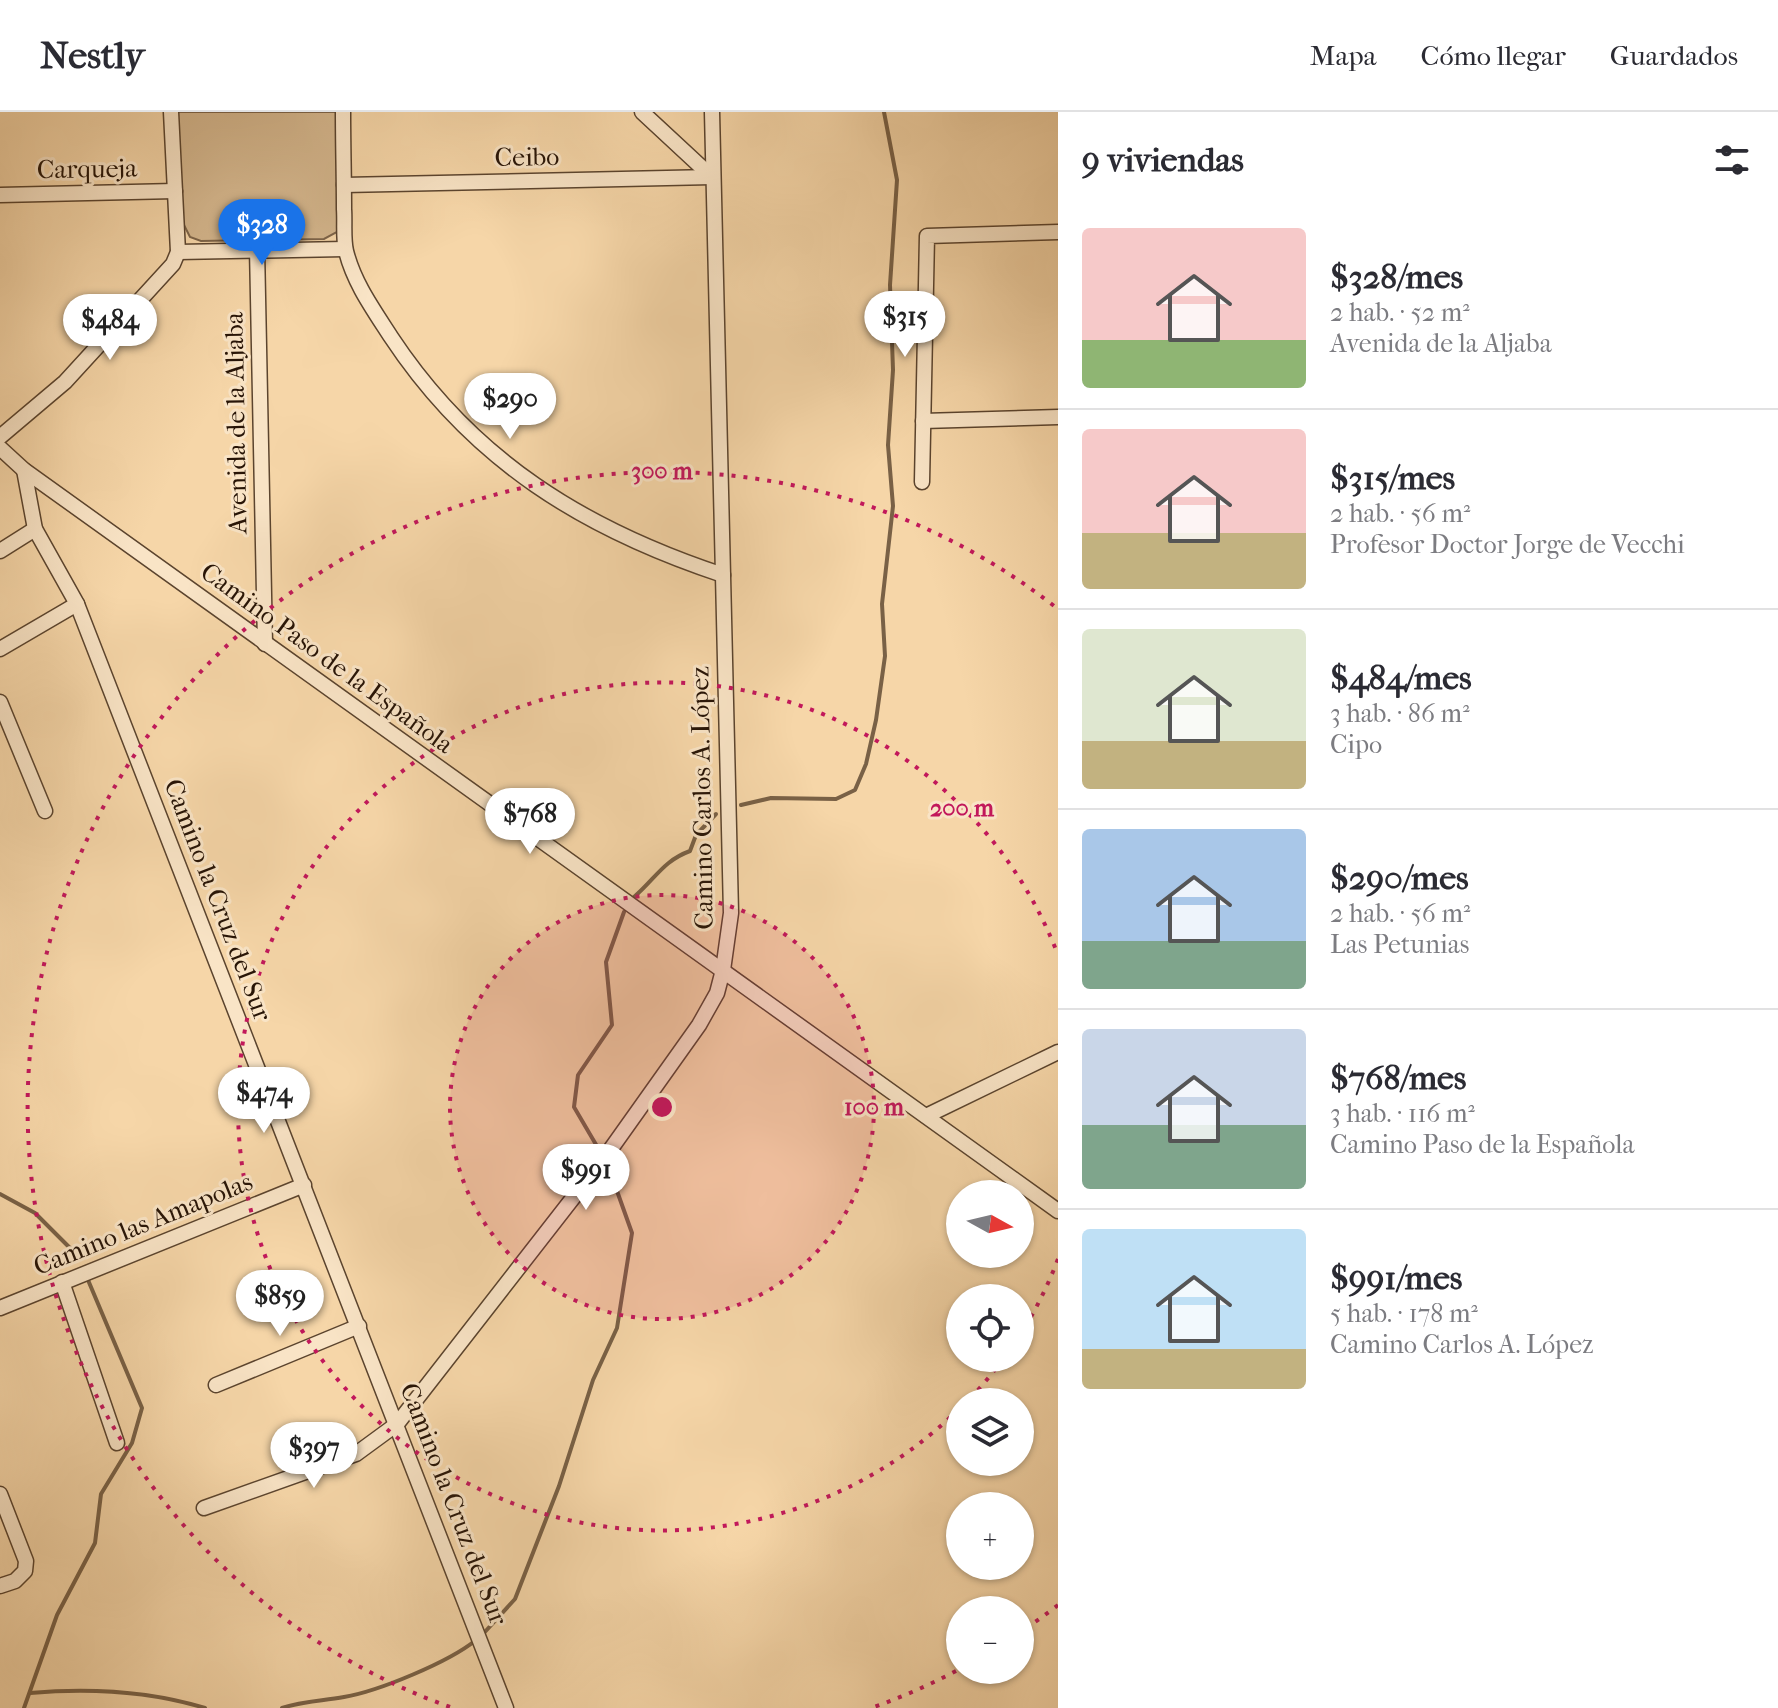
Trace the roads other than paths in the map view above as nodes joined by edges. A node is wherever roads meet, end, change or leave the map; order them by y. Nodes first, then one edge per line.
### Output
1 (171, 112) edge
2 (343, 112) edge
3 (642, 112) edge
4 (712, 112) edge
5 (712, 177) junction
6 (344, 185) junction
7 (175, 191) junction
8 (0, 195) edge
9 (1058, 232) edge
10 (257, 248) junction
11 (345, 249) junction
12 (178, 252) junction
13 (1058, 417) edge
14 (923, 421) junction
15 (0, 437) edge
16 (0, 448) edge
17 (24, 470) junction
18 (922, 482) dead end
19 (35, 529) junction
20 (0, 551) edge
21 (723, 575) junction
22 (77, 604) junction
23 (265, 644) junction
24 (0, 649) edge
25 (0, 702) edge
26 (45, 811) dead end
27 (723, 970) junction
28 (1058, 1052) edge
29 (926, 1116) junction
30 (304, 1185) junction
31 (1058, 1211) edge
32 (62, 1282) junction
33 (0, 1308) edge
34 (359, 1326) junction
35 (216, 1385) dead end
36 (397, 1424) junction
37 (117, 1443) dead end
38 (0, 1494) edge
39 (204, 1508) dead end
40 (0, 1586) edge
41 (506, 1708) edge

1 - 7 street
2 - 6 street
3 - 5 street
4 - 5 street, Camino Carlos A. López
5 - 6 street, Ceibo
5 - 21 street, Camino Carlos A. López
6 - 11 street
7 - 8 street, Carqueja
7 - 12 street
9 - 14 street
10 - 11 street
10 - 12 street
10 - 23 street, Avenida de la Aljaba
11 - 21 street
12 - 15 street
13 - 14 street
14 - 18 street
16 - 17 street, Camino Paso de la Española
17 - 19 street, Camino la Cruz del Sur
17 - 23 street, Camino Paso de la Española
19 - 20 street
19 - 22 street, Camino la Cruz del Sur
21 - 27 street, Camino Carlos A. López
22 - 24 street
22 - 30 street, Camino la Cruz del Sur
23 - 27 street, Camino Paso de la Española
25 - 26 street
27 - 29 street, Camino Paso de la Española
27 - 36 street, Camino Carlos A. López
28 - 29 street
29 - 31 street, Camino Paso de la Española
30 - 32 street, Camino las Amapolas
30 - 34 street, Camino la Cruz del Sur
32 - 33 street, Camino las Amapolas
32 - 37 street
34 - 35 street
34 - 36 street, Camino la Cruz del Sur
36 - 39 street, Camino Carlos A. López
36 - 41 street, Camino la Cruz del Sur
38 - 40 street

